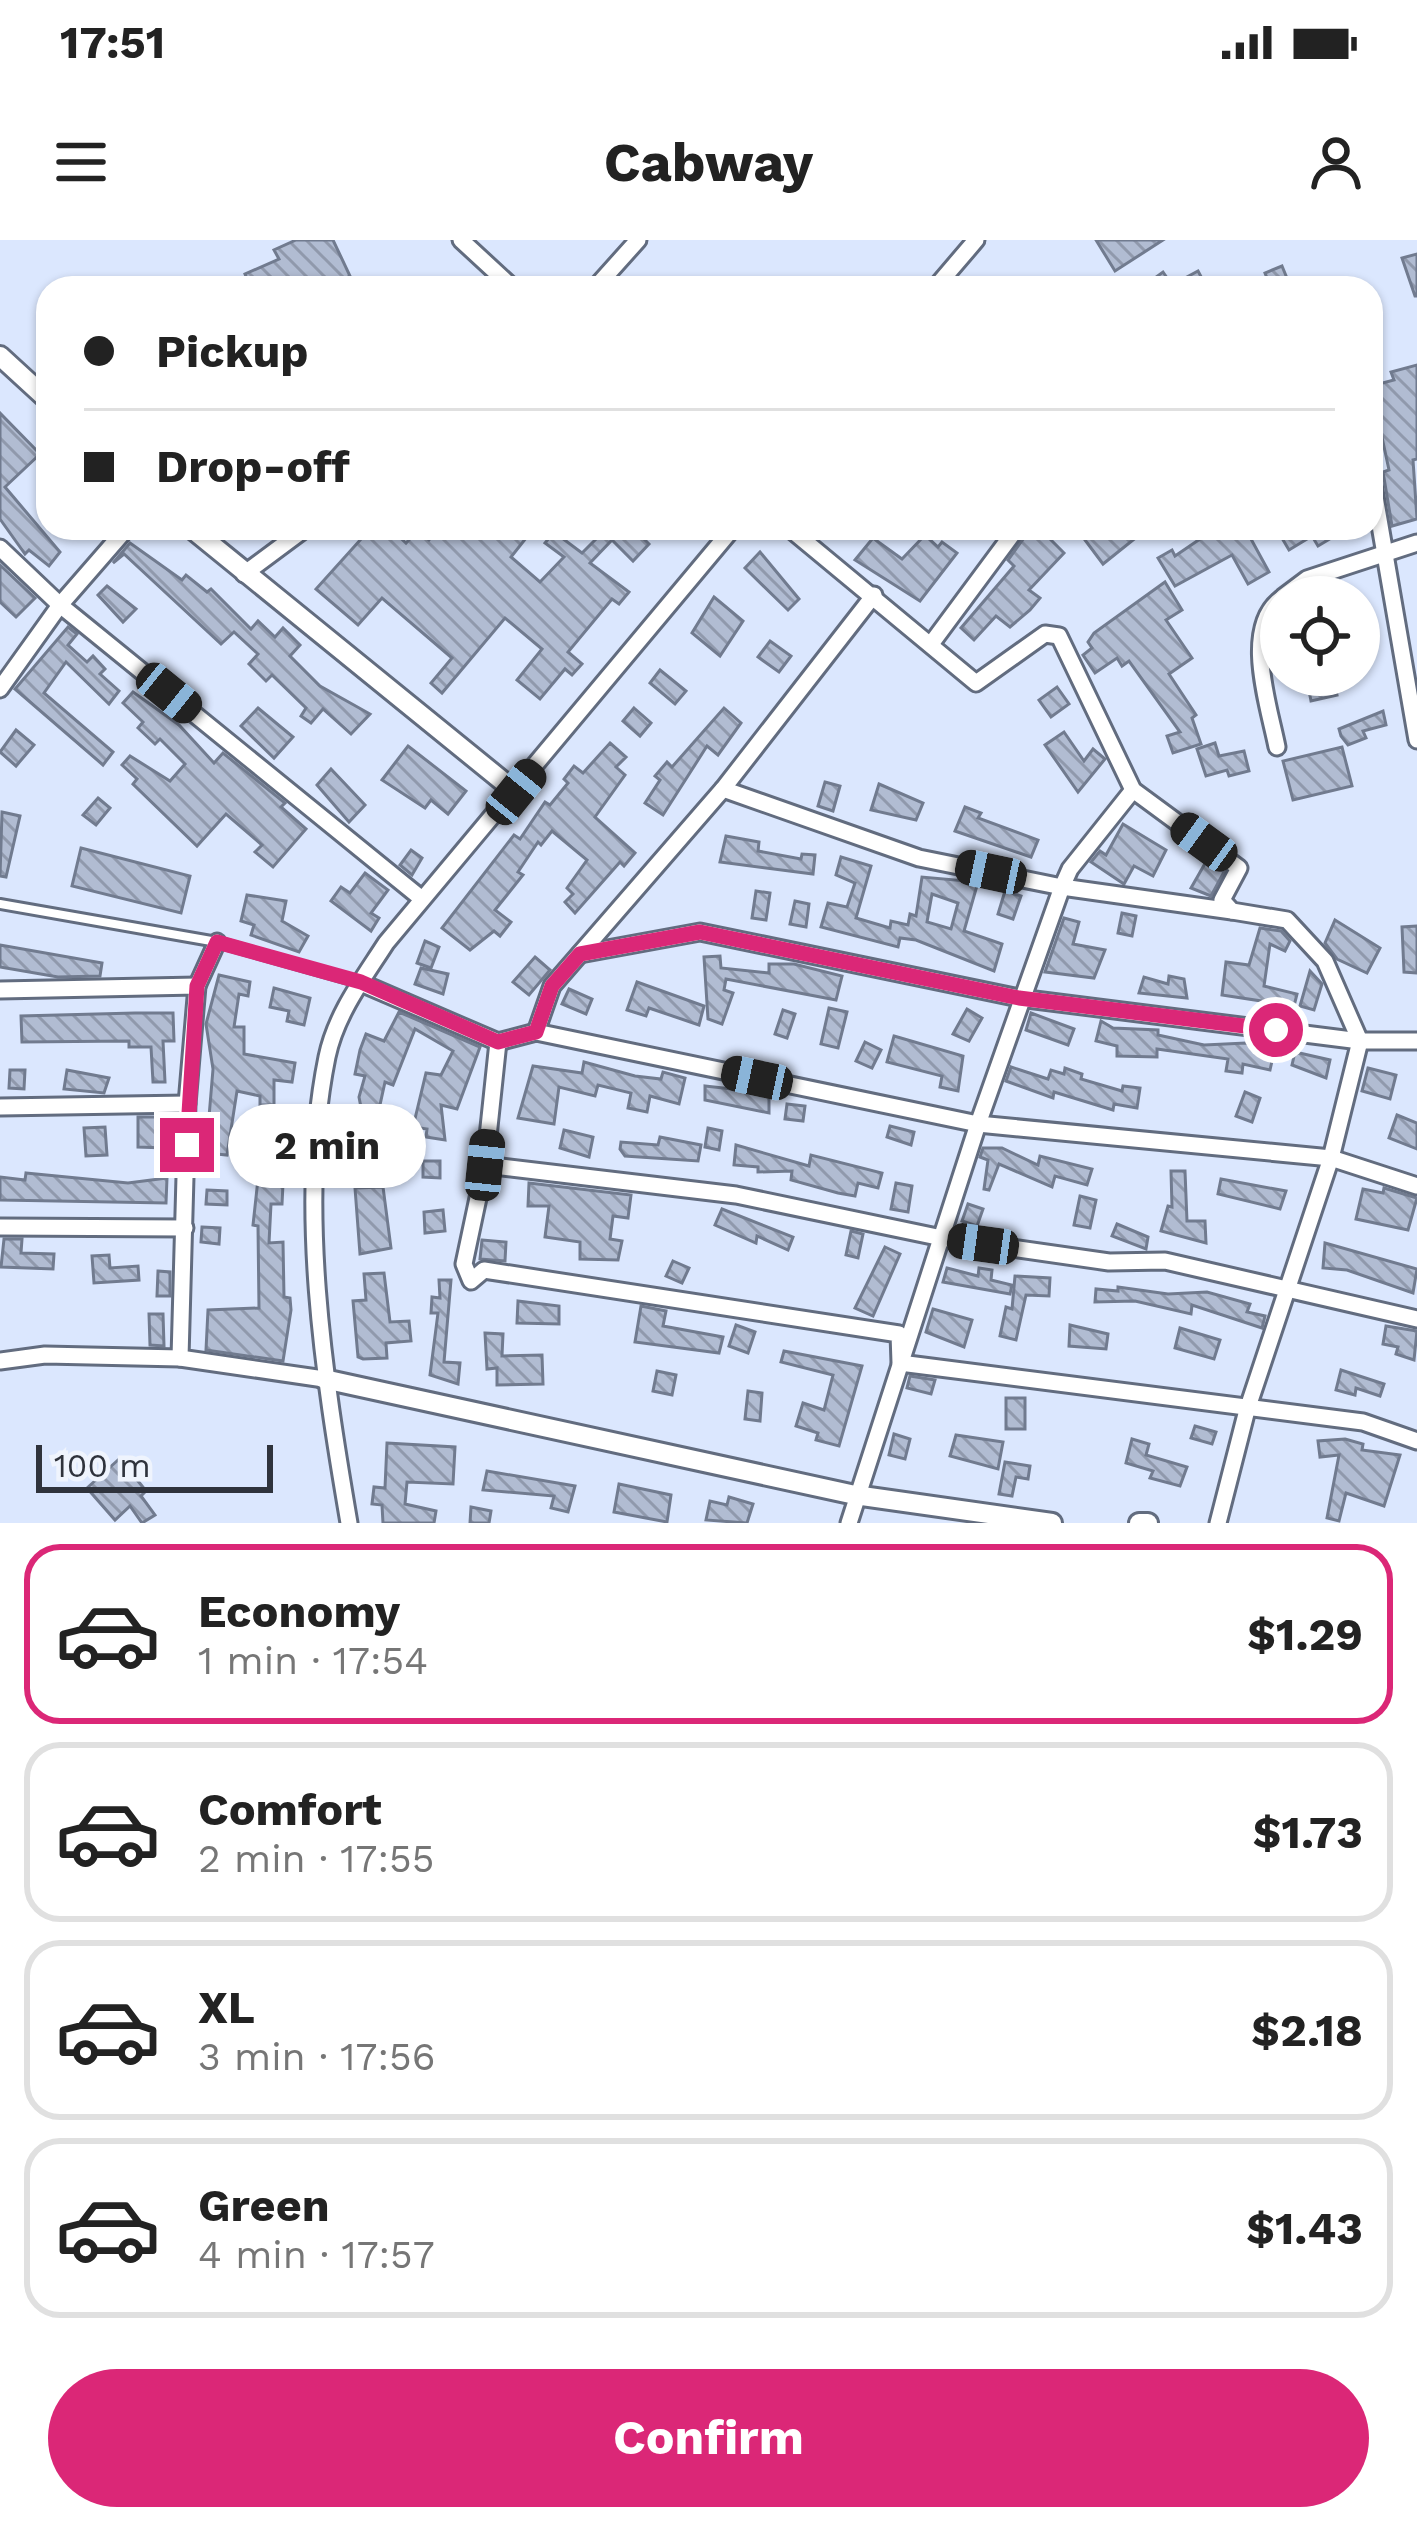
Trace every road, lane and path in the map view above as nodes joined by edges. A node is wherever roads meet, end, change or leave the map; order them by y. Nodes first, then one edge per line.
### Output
1 (461, 240) edge
2 (638, 240) edge
3 (976, 240) edge
4 (500, 276) edge
5 (606, 276) edge
6 (945, 276) edge
7 (0, 356) edge
8 (36, 389) edge
9 (1383, 527) edge
10 (117, 540) edge
11 (205, 540) edge
12 (290, 540) edge
13 (724, 540) edge
14 (804, 540) edge
15 (1008, 540) edge
16 (1417, 543) edge
17 (0, 548) edge
18 (1388, 550) junction
19 (244, 574) junction
20 (1315, 576) edge
21 (874, 595) junction
22 (60, 605) junction
23 (931, 644) junction
24 (0, 689) edge
25 (1269, 696) edge
26 (1417, 740) edge
27 (1276, 747) dead end
28 (724, 789) junction
29 (1133, 790) junction
30 (516, 792) junction
31 (1062, 887) junction
32 (422, 899) junction
33 (0, 904) edge
34 (1232, 911) junction
35 (217, 942) junction
36 (580, 954) junction
37 (361, 982) junction
38 (197, 986) junction
39 (0, 990) edge
40 (1025, 999) junction
41 (536, 1032) junction
42 (1360, 1041) junction
43 (1417, 1041) edge
44 (498, 1042) junction
45 (187, 1104) junction
46 (0, 1107) edge
47 (978, 1124) junction
48 (1331, 1158) junction
49 (485, 1165) junction
50 (1417, 1186) edge
51 (0, 1227) edge
52 (185, 1228) junction
53 (942, 1238) junction
54 (1289, 1293) junction
55 (1417, 1319) edge
56 (180, 1358) junction
57 (0, 1361) edge
58 (900, 1363) junction
59 (324, 1379) junction
60 (1247, 1410) junction
61 (1417, 1442) edge
62 (855, 1495) junction
63 (349, 1523) edge
64 (849, 1523) edge
65 (1052, 1523) edge
66 (1218, 1523) edge

1 - 4 street
2 - 5 street
3 - 6 street
7 - 8 street
9 - 18 street
10 - 22 street
11 - 19 street
12 - 19 street
13 - 30 street
14 - 21 street
15 - 23 street
16 - 18 street
17 - 22 street
18 - 20 street
18 - 26 street
19 - 30 street
21 - 23 street
21 - 28 street
22 - 24 street
22 - 32 street
23 - 29 street
25 - 27 street
28 - 31 street
28 - 36 street
29 - 31 street
29 - 34 street
30 - 32 street
31 - 34 street
31 - 40 street
32 - 37 street
33 - 35 lane
34 - 42 street
35 - 37 lane
35 - 38 street
36 - 40 street
36 - 41 street
37 - 44 street
37 - 59 street
38 - 39 street
38 - 45 street
40 - 42 street
40 - 47 street
41 - 44 street
41 - 47 street
42 - 43 street
42 - 48 street
44 - 49 street
45 - 46 street
45 - 52 street
47 - 48 street
47 - 53 street
48 - 50 street
48 - 54 street
49 - 53 street
49 - 58 street
51 - 52 street
52 - 56 street
53 - 54 street
53 - 58 street
54 - 55 street
54 - 60 street
56 - 57 street
56 - 59 street
58 - 60 street
58 - 62 street
59 - 62 street
59 - 63 street
60 - 61 street
60 - 66 street
62 - 64 street
62 - 65 street

